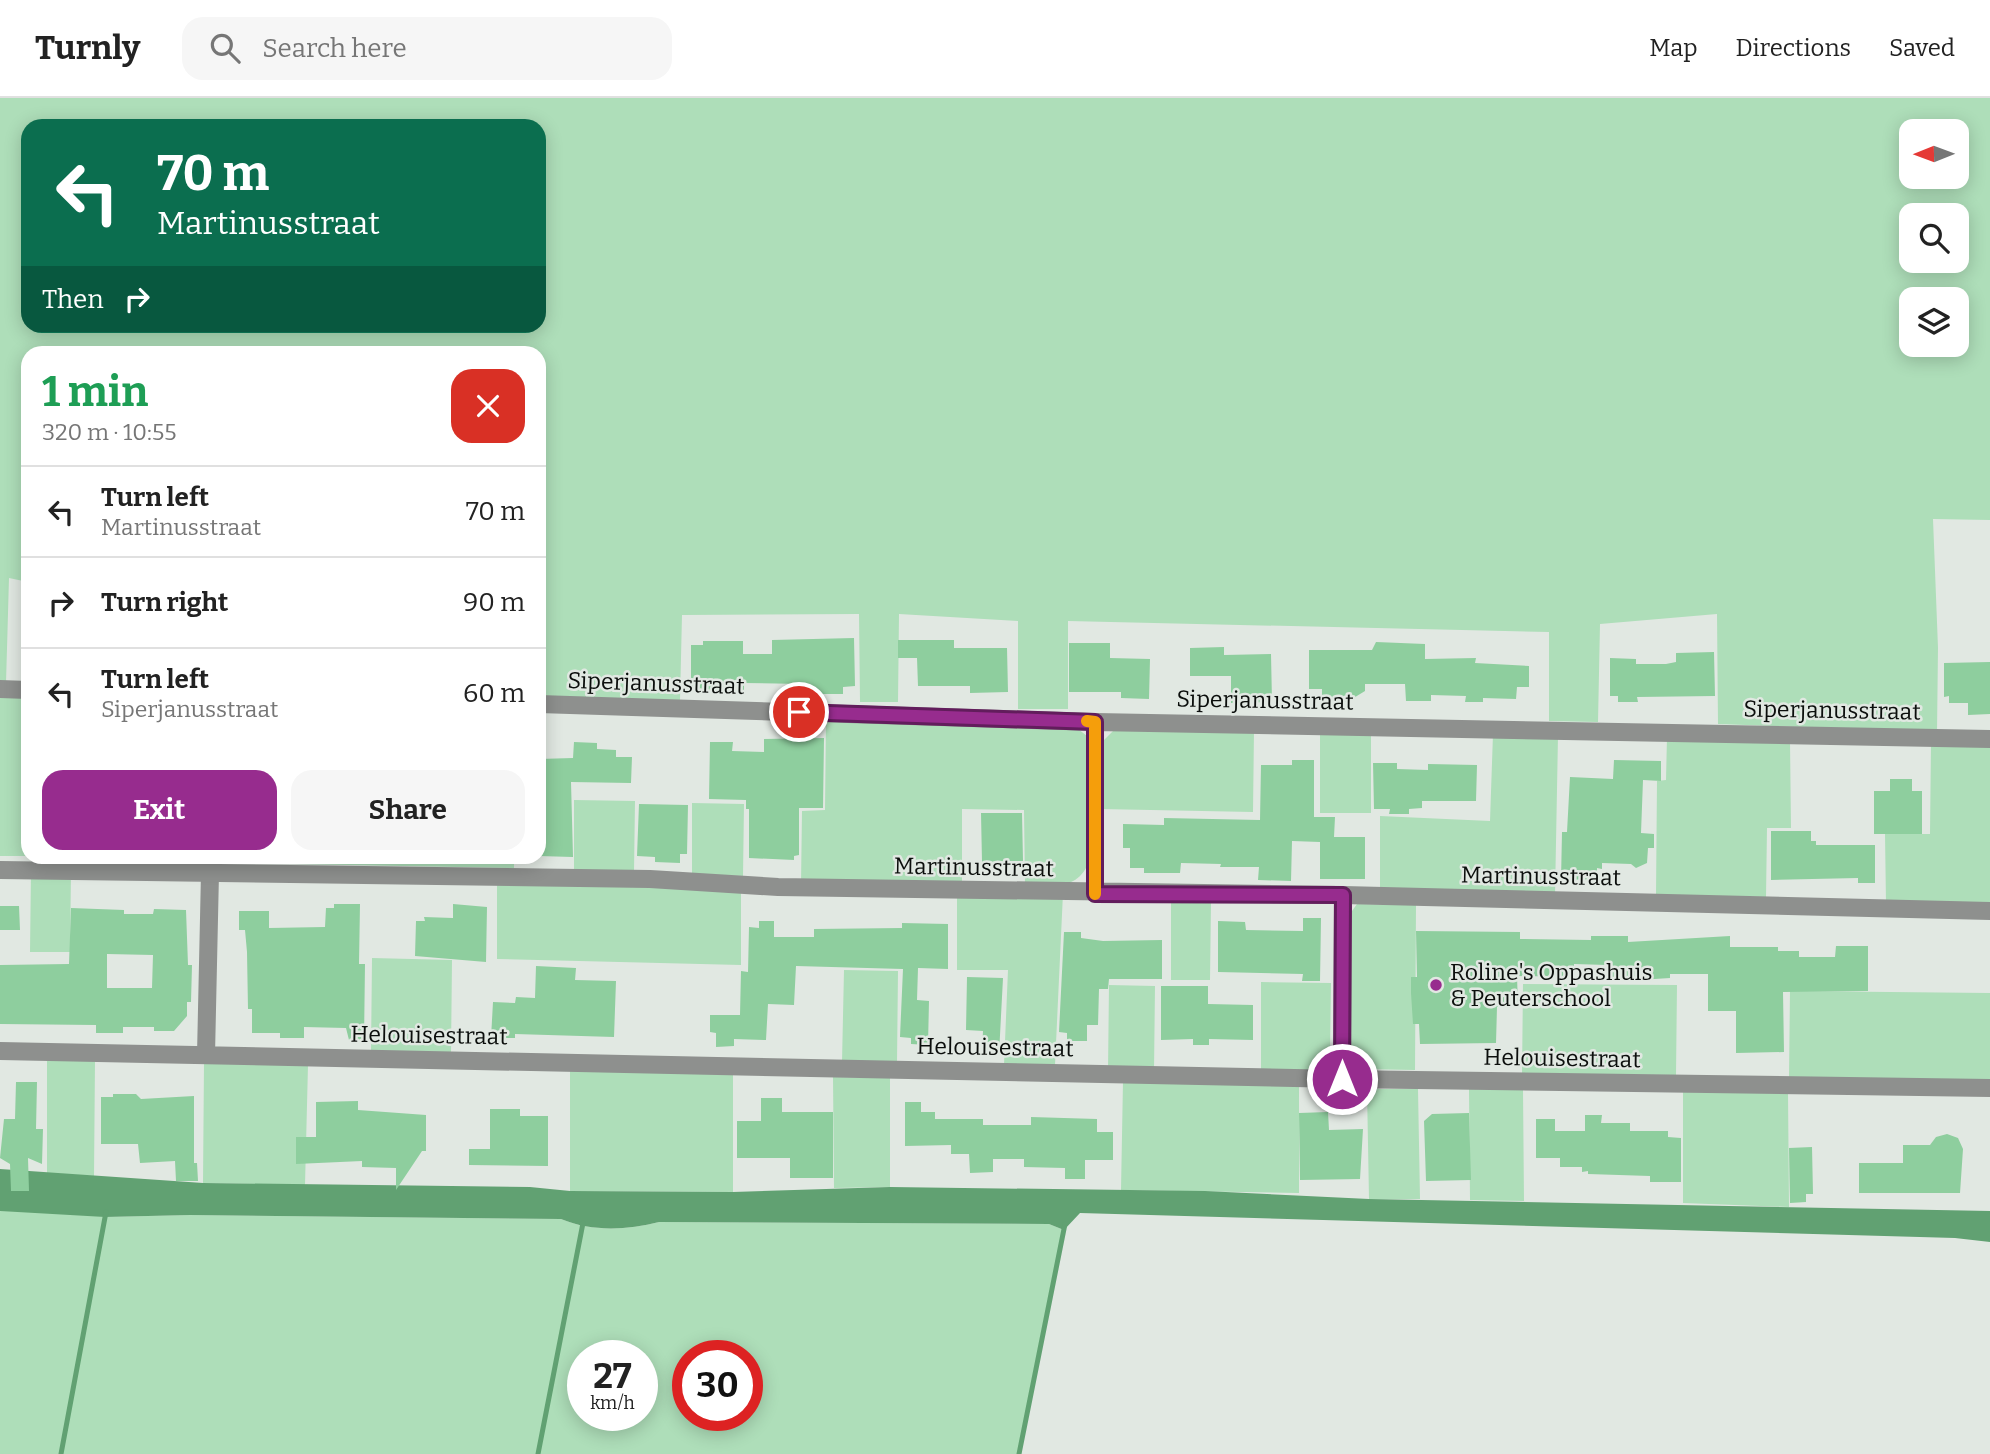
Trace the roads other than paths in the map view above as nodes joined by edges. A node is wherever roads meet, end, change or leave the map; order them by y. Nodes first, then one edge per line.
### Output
1 (0, 689) edge
2 (21, 690) edge
3 (546, 704) edge
4 (1095, 722) junction
5 (1990, 739) edge
6 (0, 870) edge
7 (210, 873) junction
8 (1095, 894) junction
9 (1343, 895) junction
10 (1990, 911) edge
11 (0, 1051) edge
12 (206, 1055) junction
13 (1342, 1079) junction
14 (1990, 1088) edge

1 - 2 street
3 - 4 street, Siperjanusstraat
4 - 5 street, Siperjanusstraat
4 - 8 street
6 - 7 street, Martinusstraat
7 - 8 street, Martinusstraat
7 - 12 street
8 - 9 street, Martinusstraat
9 - 10 street, Martinusstraat
9 - 13 street
11 - 12 street, Helouisestraat
12 - 13 street, Helouisestraat
13 - 14 street, Helouisestraat

